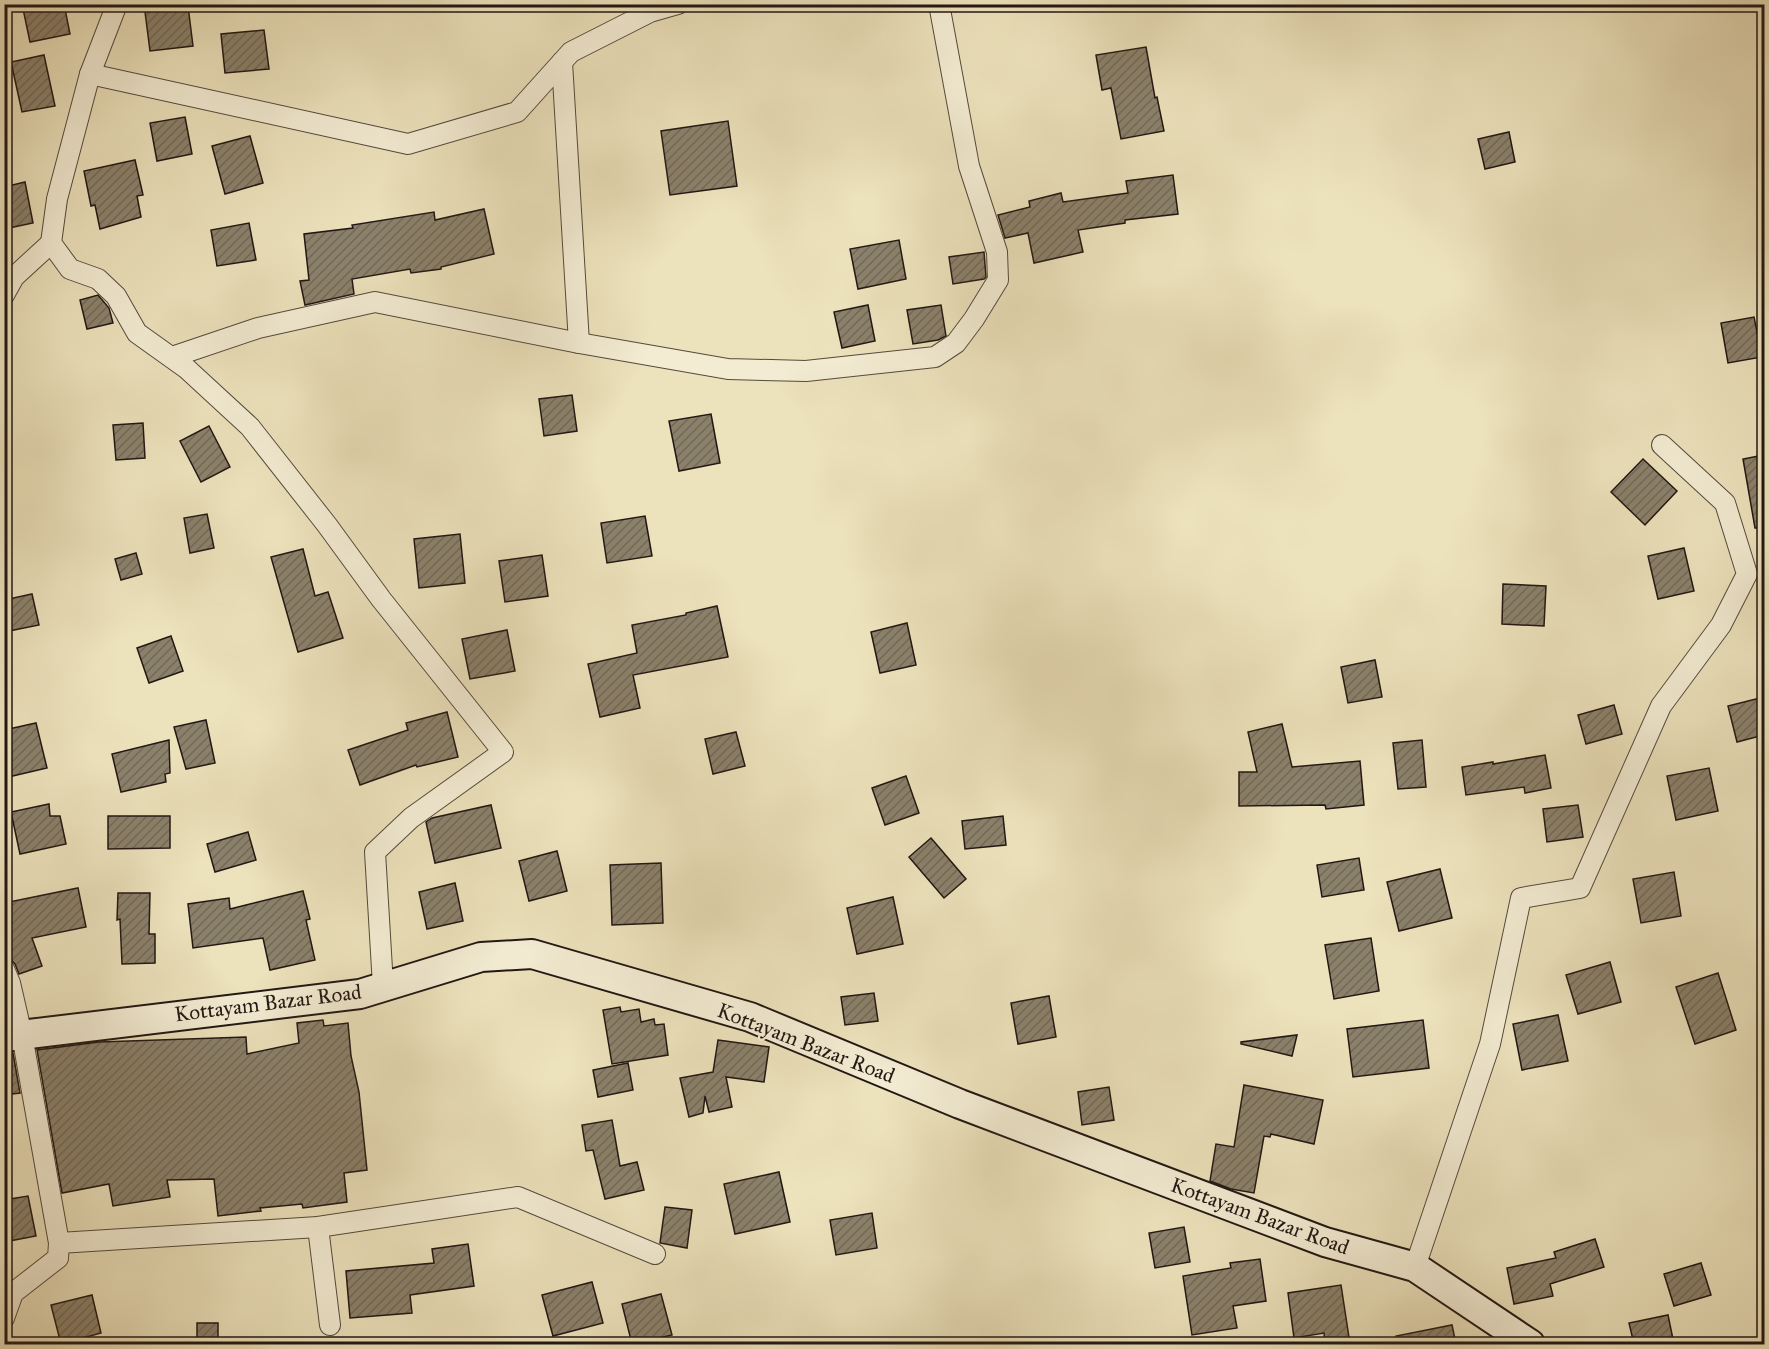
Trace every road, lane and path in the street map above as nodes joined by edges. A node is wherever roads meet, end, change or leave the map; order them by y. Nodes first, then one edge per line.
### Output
1 (117, 4) edge
2 (678, 4) edge
3 (939, 4) edge
4 (562, 62) junction
5 (90, 74) junction
6 (51, 243) junction
7 (4, 295) edge
8 (579, 343) junction
9 (172, 357) junction
10 (1662, 445) dead end
11 (4, 969) edge
12 (383, 986) junction
13 (13, 1036) edge
14 (318, 1227) junction
15 (59, 1243) junction
16 (655, 1254) dead end
17 (1415, 1267) junction
18 (4, 1318) edge
19 (330, 1325) dead end
20 (1530, 1344) edge

1 - 5 street
2 - 4 street
3 - 8 street
4 - 5 street
4 - 8 street
5 - 6 street
6 - 7 street
6 - 9 street
8 - 9 street
9 - 12 street
10 - 17 street
11 - 13 street
12 - 13 main road, Kottayam Bazar Road
12 - 17 main road, Kottayam Bazar Road
13 - 15 street
14 - 15 street
14 - 16 street
14 - 19 street
15 - 18 street
17 - 20 main road, Kottayam Bazar Road

